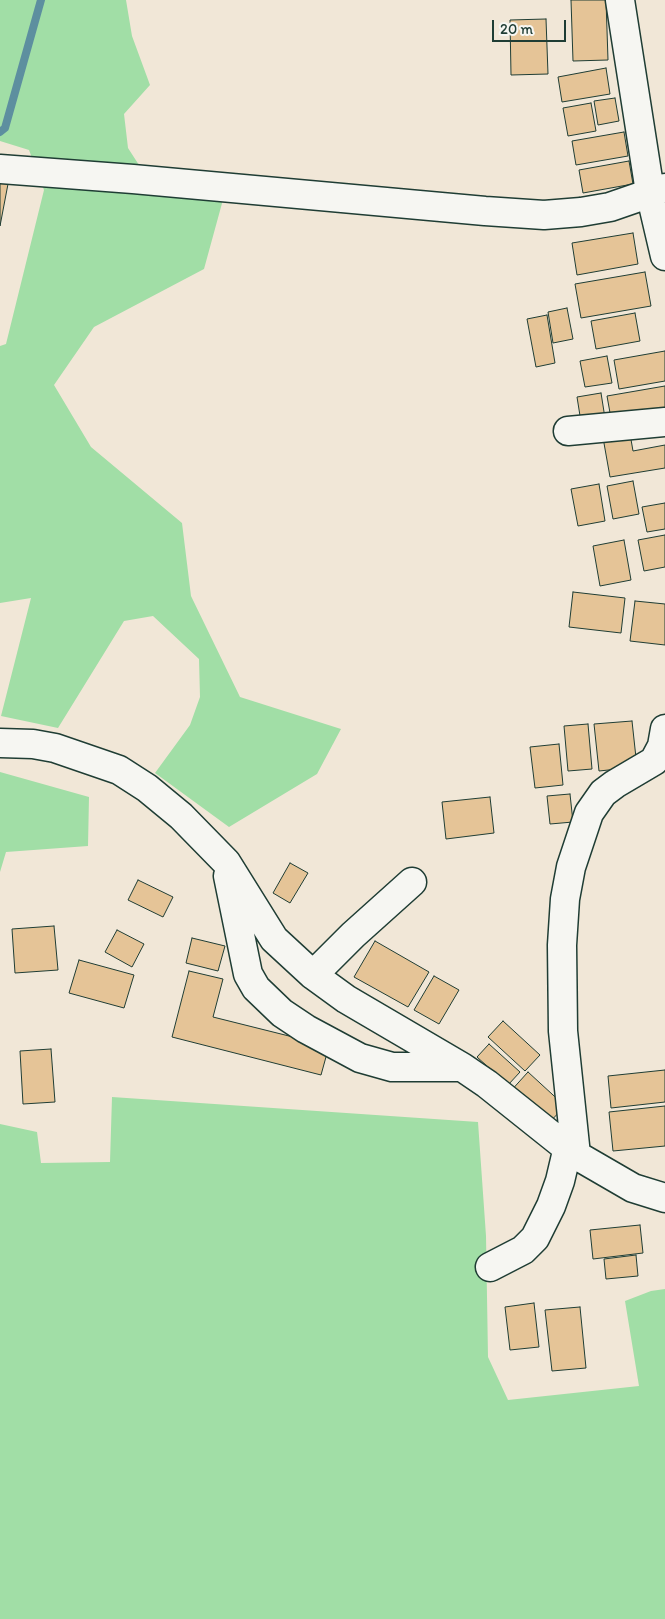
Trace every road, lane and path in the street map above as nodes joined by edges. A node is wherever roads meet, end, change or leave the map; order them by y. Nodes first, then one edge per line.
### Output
1 (620, 0) edge
2 (0, 169) edge
3 (658, 190) edge
4 (665, 256) edge
5 (665, 422) edge
6 (568, 431) dead end
7 (665, 728) edge
8 (0, 743) edge
9 (655, 769) edge
10 (226, 862) junction
11 (412, 882) dead end
12 (313, 975) junction
13 (462, 1067) junction
14 (572, 1151) junction
15 (665, 1198) edge
16 (490, 1267) dead end

1 - 3 street
2 - 3 street
3 - 4 street
5 - 6 street
7 - 9 street
8 - 10 street
9 - 14 street
10 - 12 street
10 - 13 street
11 - 12 street
12 - 13 street
13 - 14 street
14 - 15 street
14 - 16 street

